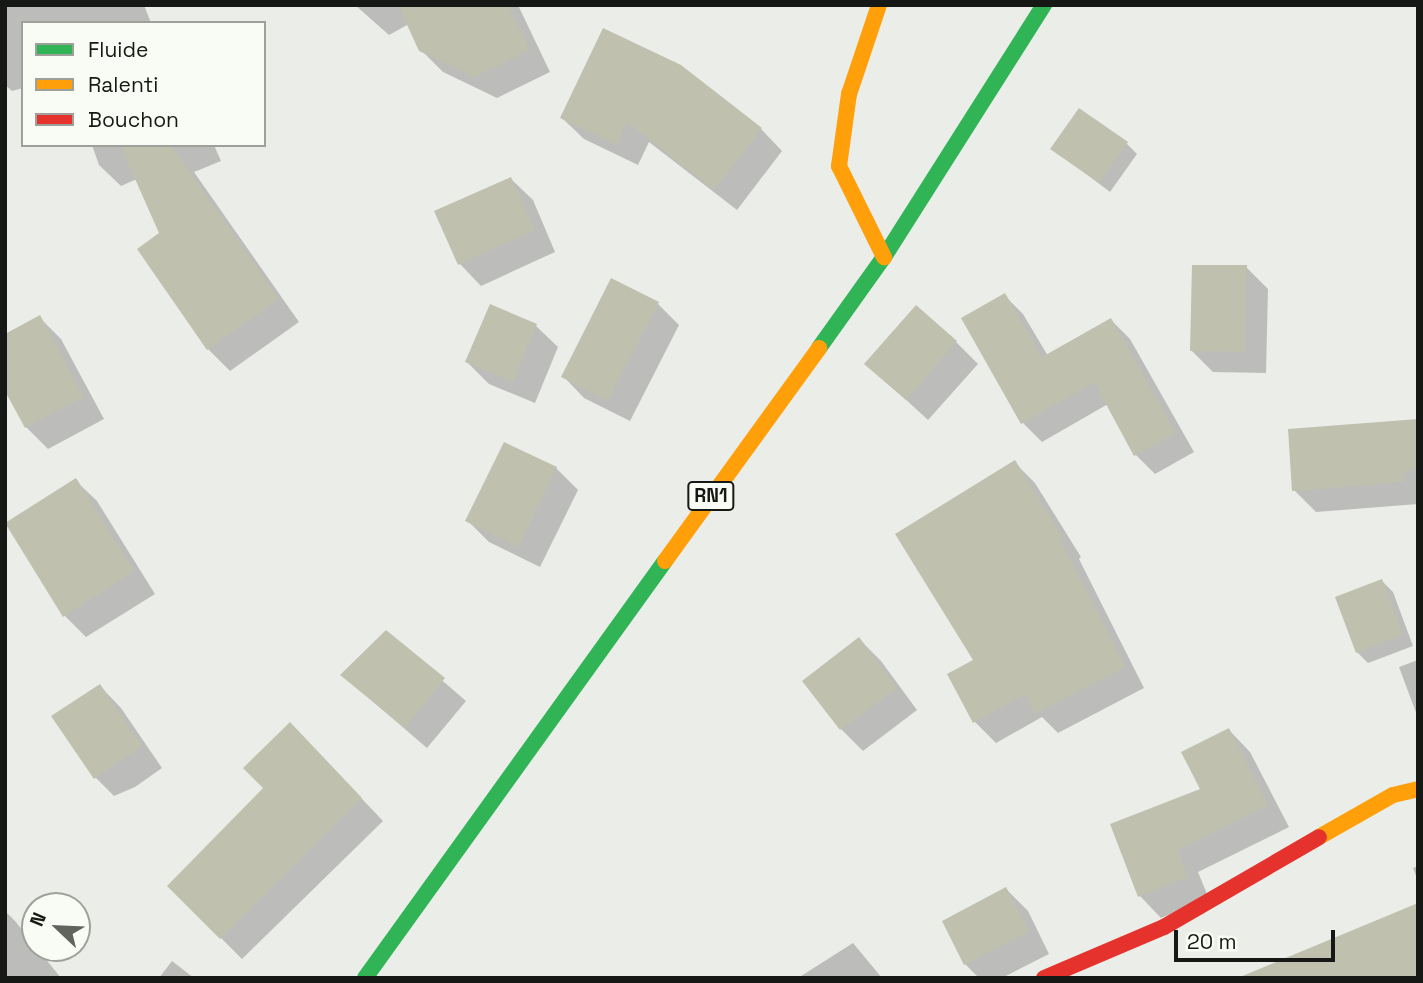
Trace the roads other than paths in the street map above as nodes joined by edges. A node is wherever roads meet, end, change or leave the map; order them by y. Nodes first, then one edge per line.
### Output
1 (879, 5) edge
2 (1044, 5) edge
3 (884, 257) junction
4 (1418, 789) edge
5 (365, 978) edge
6 (1044, 978) edge

1 - 3 main road
2 - 3 main road, RN1
3 - 5 main road, RN1
4 - 6 main road

